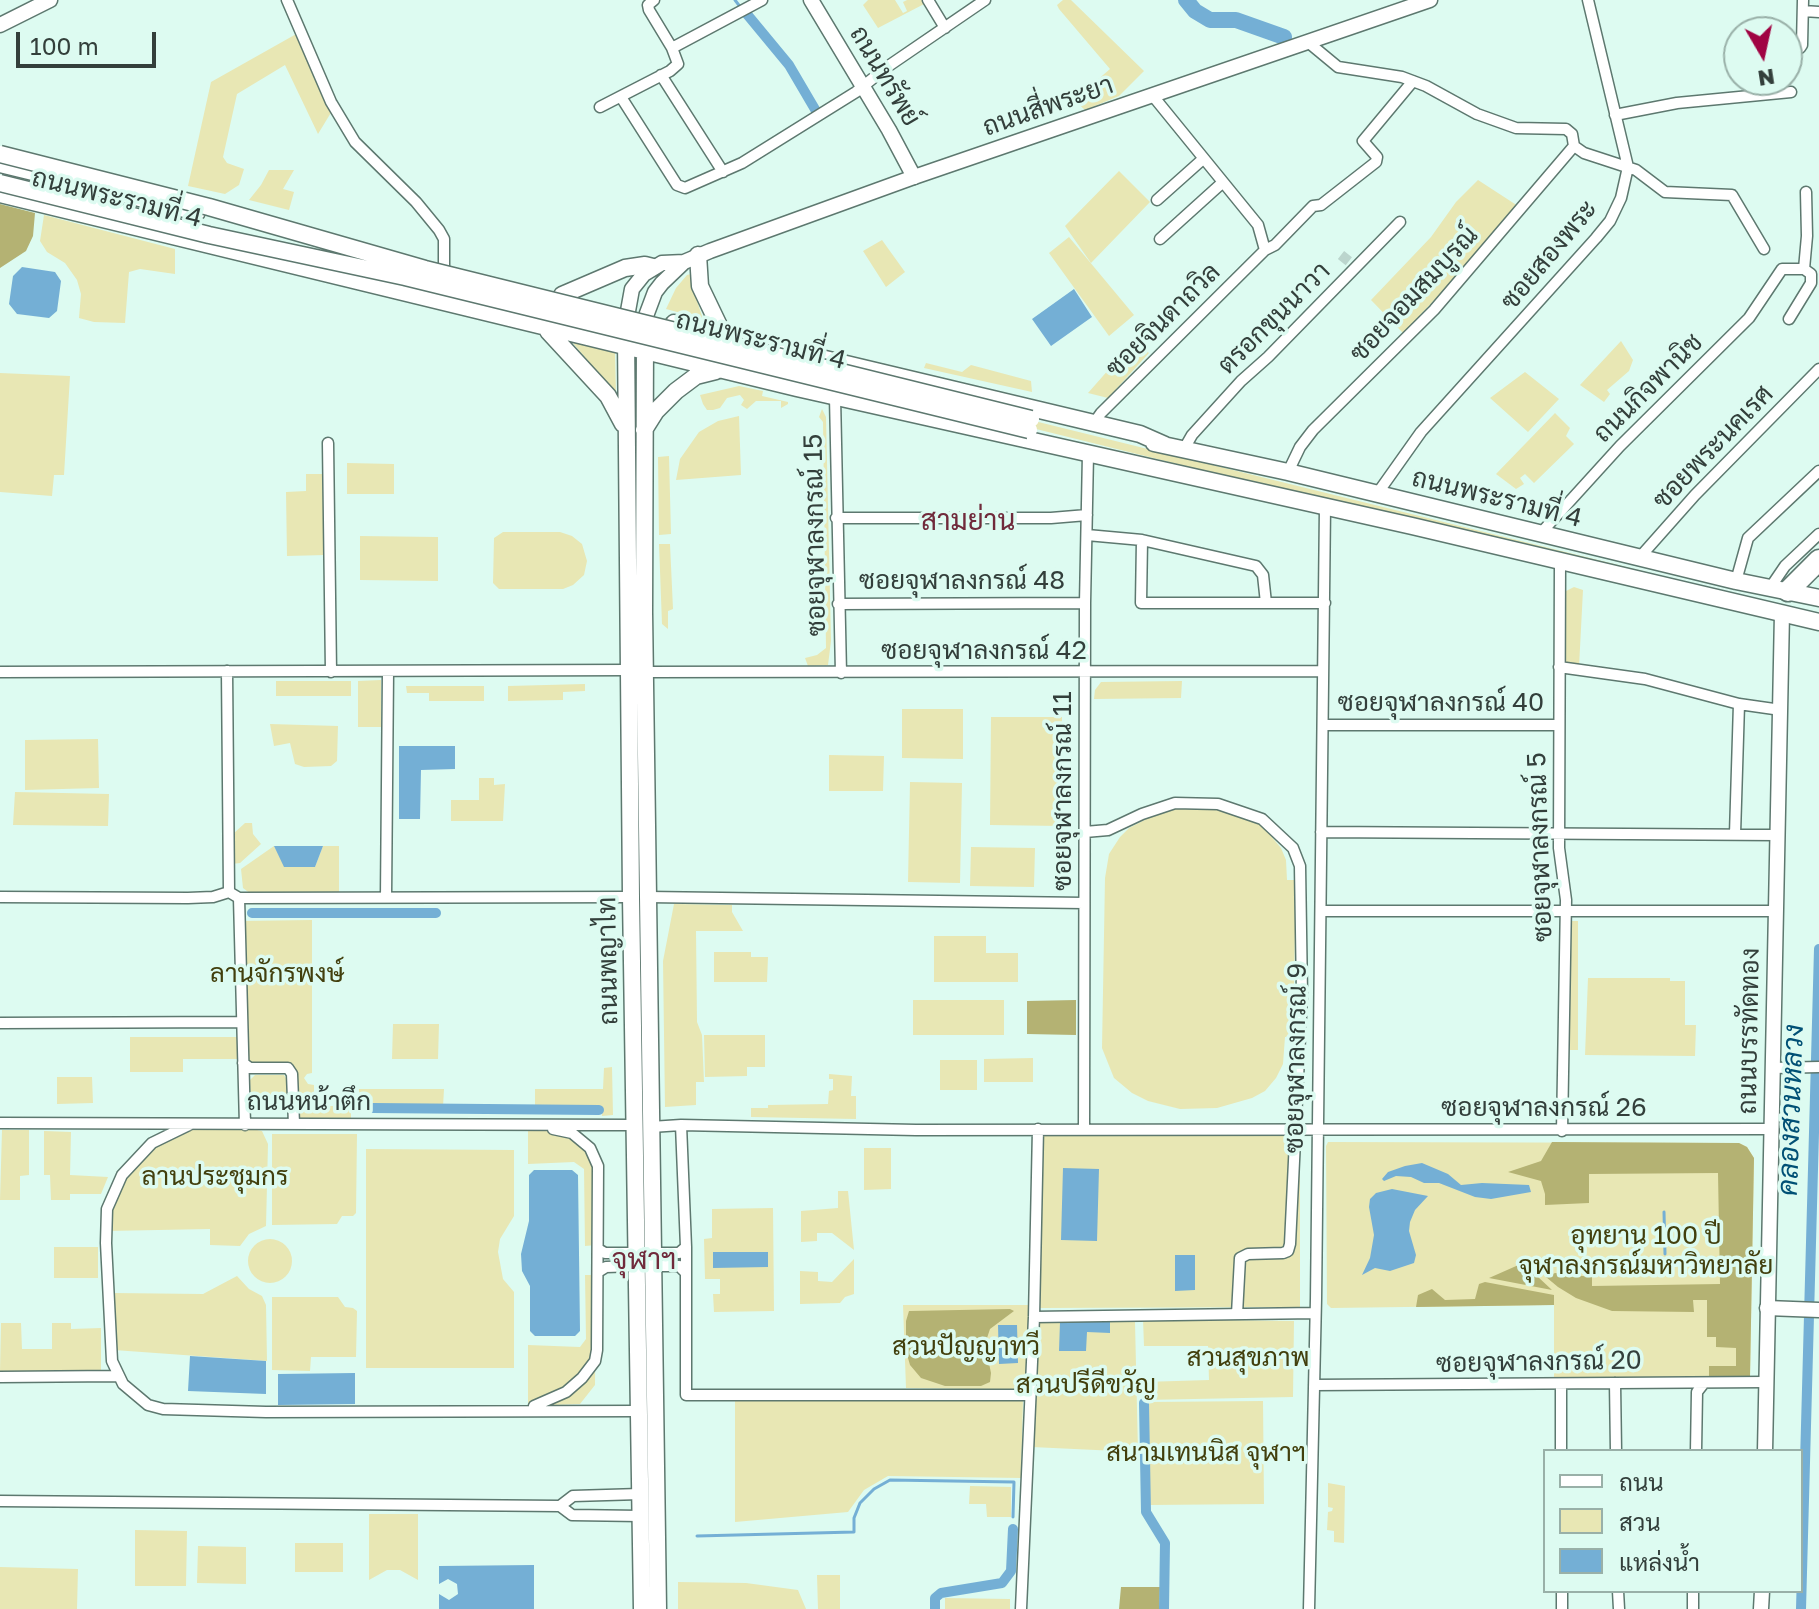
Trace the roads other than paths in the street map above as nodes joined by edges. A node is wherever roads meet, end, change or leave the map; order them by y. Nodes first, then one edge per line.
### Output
1 (50, 0) edge
2 (287, 0) edge
3 (654, 0) edge
4 (762, 0) edge
5 (811, 0) edge
6 (928, 0) edge
7 (985, 0) edge
8 (1430, 0) edge
9 (1588, 0) edge
10 (1803, 5) edge
11 (1819, 12) edge
12 (0, 25) edge
13 (945, 28) junction
14 (1309, 43) junction
15 (672, 48) junction
16 (661, 75) junction
17 (1413, 81) junction
18 (863, 86) junction
19 (1153, 96) junction
20 (1737, 96) edge
21 (621, 97) junction
22 (600, 107) dead end
23 (1615, 115) junction
24 (1574, 146) junction
25 (0, 159) edge
26 (1203, 159) junction
27 (1628, 167) junction
28 (723, 172) junction
29 (0, 175) edge
30 (914, 177) junction
31 (0, 183) edge
32 (1222, 183) junction
33 (1806, 192) dead end
34 (0, 194) edge
35 (1157, 200) dead end
36 (1400, 222) dead end
37 (226, 225) junction
38 (1160, 239) dead end
39 (1764, 249) dead end
40 (1265, 250) junction
41 (691, 259) junction
42 (417, 260) junction
43 (444, 267) junction
44 (653, 267) junction
45 (1804, 269) junction
46 (409, 295) junction
47 (562, 295) junction
48 (628, 311) junction
49 (646, 316) junction
50 (1789, 319) dead end
51 (544, 328) junction
52 (723, 334) junction
53 (626, 346) junction
54 (644, 351) junction
55 (809, 356) junction
56 (1819, 369) edge
57 (726, 370) junction
58 (802, 389) junction
59 (835, 397) junction
60 (1094, 423) junction
61 (1030, 424) junction
62 (625, 429) junction
63 (643, 432) junction
64 (328, 443) dead end
65 (1165, 445) junction
66 (1184, 449) junction
67 (1088, 454) junction
68 (1288, 472) junction
69 (1818, 475) edge
70 (1184, 476) junction
71 (1377, 494) junction
72 (1325, 507) junction
73 (1087, 515) junction
74 (836, 518) junction
75 (1540, 534) junction
76 (1819, 534) edge
77 (1087, 535) junction
78 (1142, 540) junction
79 (1640, 557) junction
80 (1819, 560) edge
81 (1560, 562) junction
82 (1736, 581) junction
83 (1779, 590) junction
84 (1819, 598) edge
85 (1085, 603) junction
86 (1266, 603) junction
87 (1325, 603) junction
88 (838, 604) junction
89 (1782, 613) junction
90 (1819, 622) edge
91 (1559, 667) junction
92 (227, 671) junction
93 (637, 671) junction
94 (1323, 671) junction
95 (0, 672) edge
96 (331, 672) junction
97 (388, 672) junction
98 (1085, 672) junction
99 (841, 673) junction
100 (1739, 704) junction
101 (1781, 710) junction
102 (1323, 725) junction
103 (1559, 725) junction
104 (1085, 832) junction
105 (1321, 832) junction
106 (1560, 834) junction
107 (1735, 834) junction
108 (1778, 835) junction
109 (229, 892) junction
110 (0, 897) edge
111 (386, 897) junction
112 (639, 897) junction
113 (239, 898) junction
114 (1084, 903) junction
115 (1566, 910) junction
116 (1321, 911) junction
117 (1776, 911) junction
118 (241, 1022) junction
119 (0, 1023) edge
120 (243, 1063) junction
121 (1815, 1067) edge
122 (1772, 1068) junction
123 (0, 1123) edge
124 (191, 1124) junction
125 (294, 1124) junction
126 (525, 1124) junction
127 (245, 1125) junction
128 (681, 1125) junction
129 (635, 1126) junction
130 (1038, 1129) junction
131 (1084, 1129) junction
132 (1296, 1129) junction
133 (1317, 1129) junction
134 (1771, 1129) junction
135 (1562, 1131) junction
136 (686, 1247) junction
137 (598, 1249) junction
138 (644, 1259) junction
139 (598, 1272) junction
140 (686, 1273) junction
141 (1767, 1308) junction
142 (1814, 1309) edge
143 (1315, 1313) junction
144 (1237, 1314) junction
145 (1034, 1317) junction
146 (117, 1376) junction
147 (0, 1377) edge
148 (1766, 1382) junction
149 (1615, 1383) junction
150 (1704, 1383) junction
151 (1561, 1384) junction
152 (1314, 1385) junction
153 (1030, 1395) junction
154 (525, 1410) junction
155 (639, 1411) junction
156 (1561, 1449) edge
157 (1616, 1449) edge
158 (1696, 1449) edge
159 (1765, 1449) edge
160 (640, 1494) junction
161 (0, 1501) edge
162 (560, 1506) junction
163 (640, 1516) junction
164 (642, 1609) edge
165 (658, 1609) edge
166 (1021, 1609) edge
167 (1309, 1609) edge

1 - 12 main road
2 - 43 street
3 - 15 street
4 - 15 street
5 - 18 main road, ถนนทรัพย์
6 - 13 street
7 - 13 street
8 - 14 main road, ถนนสี่พระยา
9 - 23 street, ซอยสองพระ
10 - 11 street
13 - 18 street
14 - 17 street
14 - 19 main road, ถนนสี่พระยา
15 - 16 street
16 - 21 street
16 - 28 street
17 - 24 street
17 - 40 street, ซอยจินดาถวิล
18 - 28 street
18 - 30 main road, ถนนทรัพย์
19 - 26 street
19 - 30 main road, ถนนสี่พระยา
20 - 23 street
21 - 22 street
21 - 28 street
23 - 27 street, ซอยสองพระ
24 - 27 street
24 - 68 street, ซอยจอมสมบูรณ์
25 - 37 main road, ถนนพระรามที่ 4
25 - 42 main road, ถนนพระรามที่ 4
25 - 61 main road, ถนนพระรามที่ 4, bridge
26 - 32 street
26 - 35 street
27 - 39 street
27 - 71 street, ซอยสองพระ
29 - 37 main road, ถนนพระรามที่ 4
30 - 41 main road, ถนนสี่พระยา
31 - 61 main road, ถนนพระรามที่ 4, bridge
32 - 38 street
32 - 40 street
33 - 45 street
34 - 46 main road, ถนนพระรามที่ 4
36 - 66 street, ตรอกขุนนาวา
37 - 42 main road, ถนนพระรามที่ 4
37 - 46 main road, ถนนพระรามที่ 4
40 - 60 street, ซอยจินดาถวิล
41 - 44 main road, ถนนสี่พระยา
41 - 49 main road, ถนนสี่พระยา
41 - 52 main road
42 - 43 main road, ถนนพระรามที่ 4
43 - 47 main road, ถนนพระรามที่ 4
44 - 47 main road
44 - 48 main road
45 - 50 street
45 - 75 street, ถนนกิจพานิช
46 - 51 main road, ถนนพระรามที่ 4
47 - 48 main road, ถนนพระรามที่ 4
48 - 49 main road, ถนนพระรามที่ 4
48 - 53 main road, ถนนพญาไท
49 - 52 main road, ถนนพระรามที่ 4
49 - 54 main road, ถนนพญาไท
51 - 53 main road, ถนนพระรามที่ 4
51 - 62 main road
52 - 55 main road, ถนนพระรามที่ 4
53 - 54 main road, ถนนพระรามที่ 4
53 - 62 main road, ถนนพญาไท
54 - 57 main road, ถนนพระรามที่ 4
54 - 63 main road, ถนนพญาไท
55 - 58 main road
55 - 60 main road, ถนนพระรามที่ 4
56 - 79 street, ซอยพระนคเรศ
57 - 58 main road, ถนนพระรามที่ 4
57 - 63 main road
58 - 59 main road, ถนนพระรามที่ 4
59 - 67 main road, ถนนพระรามที่ 4
59 - 74 street, ซอยจุฬาลงกรณ์ 15
60 - 65 main road, ถนนพระรามที่ 4
61 - 65 main road, ถนนพระรามที่ 4
61 - 70 main road, ถนนพระรามที่ 4
62 - 93 main road, ถนนพญาไท
63 - 93 main road, ถนนพญาไท
64 - 96 street
65 - 66 main road, ถนนพระรามที่ 4
66 - 68 main road, ถนนพระรามที่ 4
67 - 70 main road, ถนนพระรามที่ 4
67 - 73 street, ซอยจุฬาลงกรณ์ 11
68 - 71 main road, ถนนพระรามที่ 4
69 - 82 street
70 - 72 main road, ถนนพระรามที่ 4
71 - 75 main road, ถนนพระรามที่ 4
72 - 81 main road, ถนนพระรามที่ 4
72 - 87 street, ซอยจุฬาลงกรณ์ 9
73 - 74 street
73 - 77 street, ซอยจุฬาลงกรณ์ 11
74 - 88 street, ซอยจุฬาลงกรณ์ 15
75 - 79 main road, ถนนพระรามที่ 4
76 - 83 street
77 - 78 street
77 - 85 street, ซอยจุฬาลงกรณ์ 11
78 - 86 street
78 - 86 street
79 - 82 main road, ถนนพระรามที่ 4
80 - 83 highway
81 - 89 main road, ถนนพระรามที่ 4
81 - 91 street, ซอยจุฬาลงกรณ์ 5
82 - 83 main road, ถนนพระรามที่ 4
83 - 84 main road, ถนนพระรามที่ 4
83 - 89 main road
85 - 88 street, ซอยจุฬาลงกรณ์ 48
85 - 98 street, ซอยจุฬาลงกรณ์ 11
86 - 87 street
87 - 94 street, ซอยจุฬาลงกรณ์ 9
88 - 99 street, ซอยจุฬาลงกรณ์ 15
89 - 90 main road, ถนนพระรามที่ 4
89 - 101 main road, ถนนบรรทัดทอง
91 - 100 street
91 - 103 street, ซอยจุฬาลงกรณ์ 5
92 - 95 street, ซอยจุฬาลงกรณ์ 42
92 - 96 street, ซอยจุฬาลงกรณ์ 42
92 - 109 street
93 - 97 street, ซอยจุฬาลงกรณ์ 42
93 - 99 street, ซอยจุฬาลงกรณ์ 42
93 - 112 main road, ถนนพญาไท
94 - 98 street, ซอยจุฬาลงกรณ์ 42
94 - 102 street, ซอยจุฬาลงกรณ์ 9
96 - 97 street, ซอยจุฬาลงกรณ์ 42
97 - 111 street
98 - 99 street, ซอยจุฬาลงกรณ์ 42
98 - 104 street, ซอยจุฬาลงกรณ์ 11
100 - 101 street
100 - 107 street
101 - 108 main road, ถนนบรรทัดทอง
102 - 103 street, ซอยจุฬาลงกรณ์ 40
102 - 105 street, ซอยจุฬาลงกรณ์ 9
103 - 106 street, ซอยจุฬาลงกรณ์ 5
104 - 114 street, ซอยจุฬาลงกรณ์ 11
104 - 132 street
105 - 106 street
105 - 116 street, ซอยจุฬาลงกรณ์ 9
106 - 107 street
106 - 115 street, ซอยจุฬาลงกรณ์ 5
107 - 108 street
108 - 117 main road, ถนนบรรทัดทอง
109 - 110 street
109 - 113 street
111 - 112 street
111 - 113 street
112 - 114 street
112 - 129 main road, ถนนพญาไท
113 - 118 street
114 - 131 street, ซอยจุฬาลงกรณ์ 11
115 - 116 street
115 - 117 street
115 - 135 street, ซอยจุฬาลงกรณ์ 5
116 - 133 street, ซอยจุฬาลงกรณ์ 9
117 - 122 main road, ถนนบรรทัดทอง
118 - 119 street
118 - 120 street
120 - 125 street
120 - 127 street
121 - 122 street
122 - 134 main road, ถนนบรรทัดทอง
123 - 124 street, ถนนหน้าตึก
124 - 127 street, ถนนหน้าตึก
124 - 146 street
125 - 126 street, ถนนหน้าตึก
125 - 127 street, ถนนหน้าตึก
126 - 129 street, ถนนหน้าตึก
126 - 137 street
128 - 129 street, ถนนหน้าตึก
128 - 130 street, ถนนหน้าตึก
128 - 136 street
129 - 138 main road, ถนนพญาไท
130 - 131 street, ซอยจุฬาลงกรณ์ 26
130 - 145 street
131 - 132 street, ซอยจุฬาลงกรณ์ 26
132 - 133 street, ซอยจุฬาลงกรณ์ 26
132 - 144 street
133 - 135 street, ซอยจุฬาลงกรณ์ 26
133 - 143 street, ซอยจุฬาลงกรณ์ 9
134 - 135 street, ซอยจุฬาลงกรณ์ 26
134 - 141 main road, ถนนบรรทัดทอง
136 - 138 street
136 - 140 street
137 - 138 street
137 - 139 street
138 - 139 street
138 - 140 street
138 - 155 main road, ถนนพญาไท
138 - 165 main road, ถนนพญาไท
139 - 154 street
140 - 153 street
141 - 142 main road
141 - 148 main road, ถนนบรรทัดทอง
143 - 144 street
143 - 152 street, ซอยจุฬาลงกรณ์ 9
144 - 145 street
145 - 153 street
146 - 147 street
146 - 154 street
148 - 150 street, ซอยจุฬาลงกรณ์ 20
148 - 159 main road, ถนนบรรทัดทอง
149 - 150 street, ซอยจุฬาลงกรณ์ 20
149 - 151 street, ซอยจุฬาลงกรณ์ 20
149 - 157 street
150 - 158 street
151 - 152 street, ซอยจุฬาลงกรณ์ 20
151 - 156 street
152 - 167 street, ซอยจุฬาลงกรณ์ 9
153 - 166 street
154 - 155 street
155 - 160 main road, ถนนพญาไท
160 - 162 street
160 - 163 main road, ถนนพญาไท
161 - 162 street
162 - 163 street
163 - 164 main road, ถนนพญาไท

